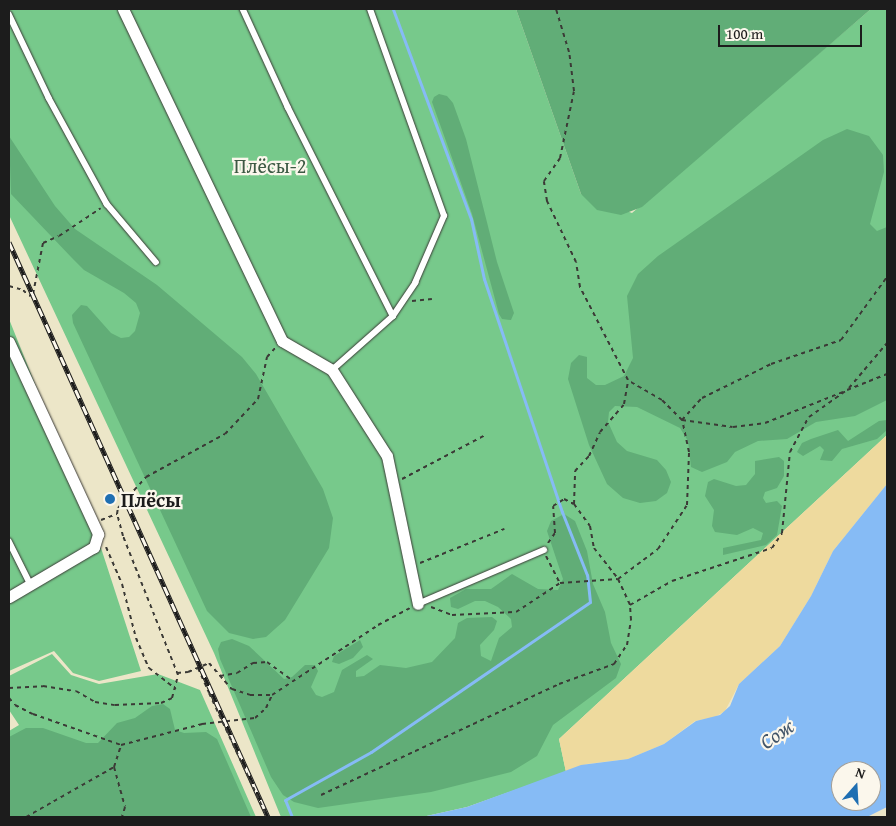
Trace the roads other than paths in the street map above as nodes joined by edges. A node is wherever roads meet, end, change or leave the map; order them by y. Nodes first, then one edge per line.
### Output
1 (123, 9) edge
2 (243, 9) edge
3 (370, 9) edge
4 (9, 14) edge
5 (156, 262) dead end
6 (393, 316) junction
7 (9, 342) edge
8 (332, 370) junction
9 (9, 542) edge
10 (544, 550) road end
11 (30, 583) junction
12 (9, 598) edge
13 (418, 604) joint

1 - 8 street
2 - 6 lane
3 - 6 lane
4 - 5 lane
6 - 8 lane
7 - 11 street
8 - 13 street
9 - 11 lane
10 - 13 lane
11 - 12 street

